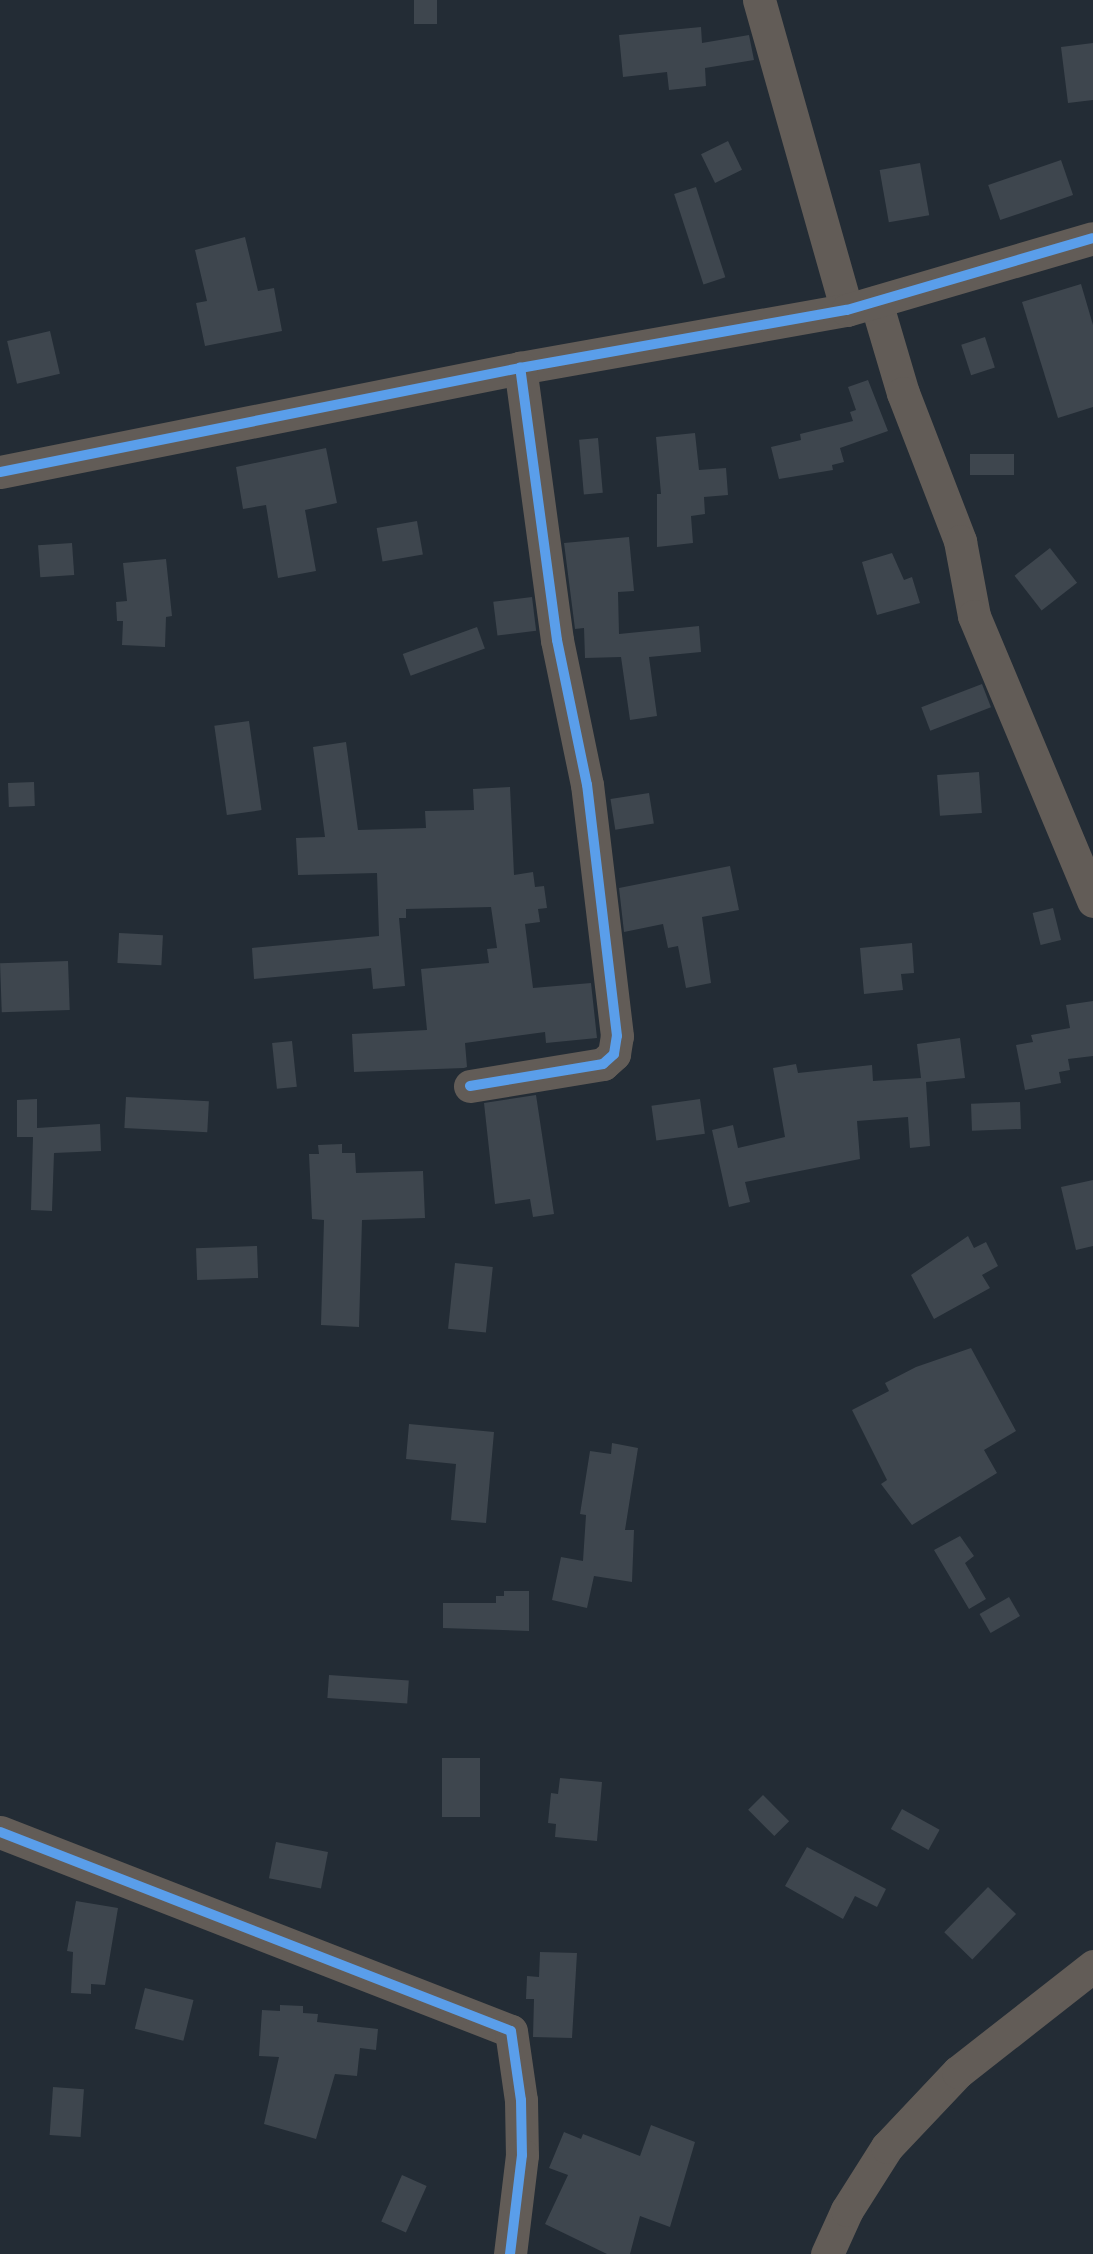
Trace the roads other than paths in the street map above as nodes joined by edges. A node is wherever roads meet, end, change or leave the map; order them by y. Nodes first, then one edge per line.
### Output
1 (759, 0) edge
2 (1093, 238) edge
3 (862, 306) junction
4 (520, 368) junction
5 (0, 472) edge
6 (1093, 901) edge
7 (470, 1086) dead end
8 (0, 1832) edge
9 (1093, 1966) edge
10 (510, 2254) edge
11 (827, 2254) edge

1 - 3 street
2 - 3 street
3 - 4 street
3 - 6 street
4 - 5 street
4 - 7 street
8 - 10 street
9 - 11 street

